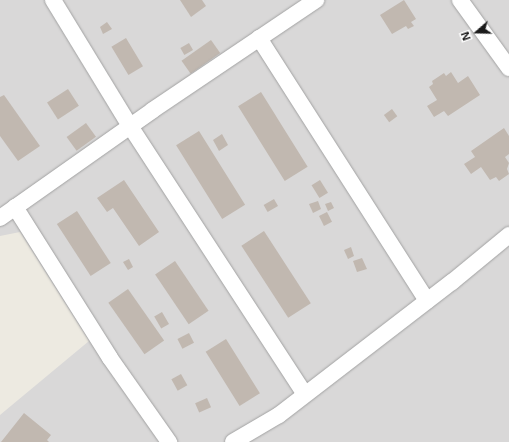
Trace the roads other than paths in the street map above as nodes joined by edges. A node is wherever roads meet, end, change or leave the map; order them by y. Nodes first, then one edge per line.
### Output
1 (53, 0) edge
2 (316, 0) edge
3 (460, 0) edge
4 (259, 38) junction
5 (509, 68) edge
6 (130, 126) junction
7 (15, 207) junction
8 (0, 218) edge
9 (509, 235) edge
10 (427, 301) junction
11 (306, 394) junction
12 (168, 442) edge
13 (233, 442) edge

1 - 6 street
2 - 4 street
3 - 5 street
4 - 6 street
4 - 10 street
6 - 7 street
6 - 11 street
7 - 8 street
7 - 12 street
9 - 10 street
10 - 11 street
11 - 13 street

